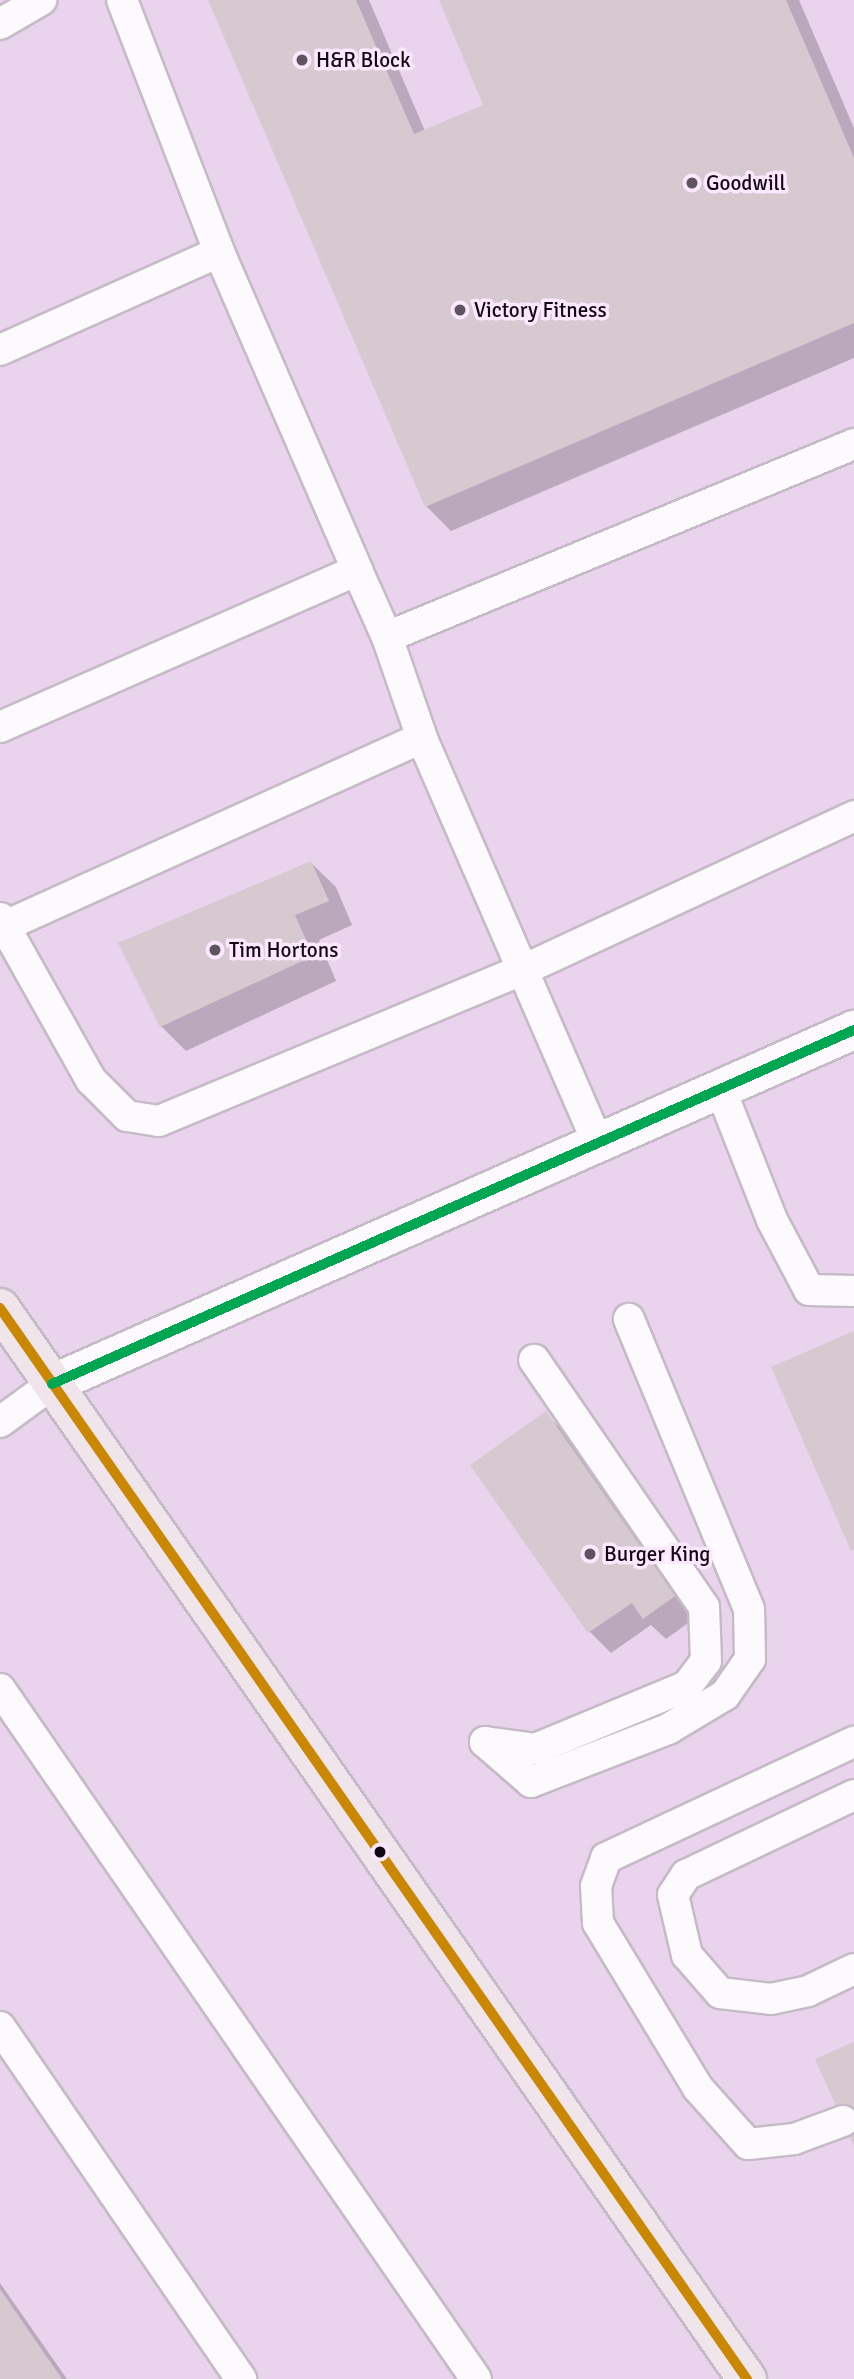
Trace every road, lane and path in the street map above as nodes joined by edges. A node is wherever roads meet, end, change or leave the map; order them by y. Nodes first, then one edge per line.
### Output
1 (41, 0) edge
2 (122, 0) edge
3 (0, 23) edge
4 (219, 252) junction
5 (0, 350) edge
6 (854, 444) edge
7 (357, 570) junction
8 (387, 637) junction
9 (0, 727) edge
10 (422, 738) junction
11 (854, 816) edge
12 (2, 922) edge
13 (525, 969) junction
14 (854, 1030) edge
15 (720, 1088) junction
16 (597, 1141) junction
17 (854, 1291) edge
18 (0, 1308) edge
19 (629, 1319) dead end
20 (534, 1360) dead end
21 (52, 1384) junction
22 (0, 1422) edge
23 (0, 1689) edge
24 (854, 1742) edge
25 (854, 1795) edge
26 (854, 1969) edge
27 (0, 2027) edge
28 (843, 2121) dead end
29 (241, 2379) edge
30 (476, 2379) edge
31 (747, 2379) edge

1 - 3 lane
2 - 4 lane
4 - 5 lane
4 - 7 lane
6 - 8 lane
7 - 8 lane
7 - 9 lane
8 - 10 lane
10 - 12 lane
10 - 13 lane
11 - 13 lane
12 - 13 lane
13 - 16 lane
14 - 15 street
15 - 16 street
15 - 17 lane
16 - 21 street
18 - 21 main road
19 - 20 lane
21 - 22 lane
21 - 31 main road
23 - 30 lane
24 - 28 lane
25 - 26 lane
27 - 29 lane

